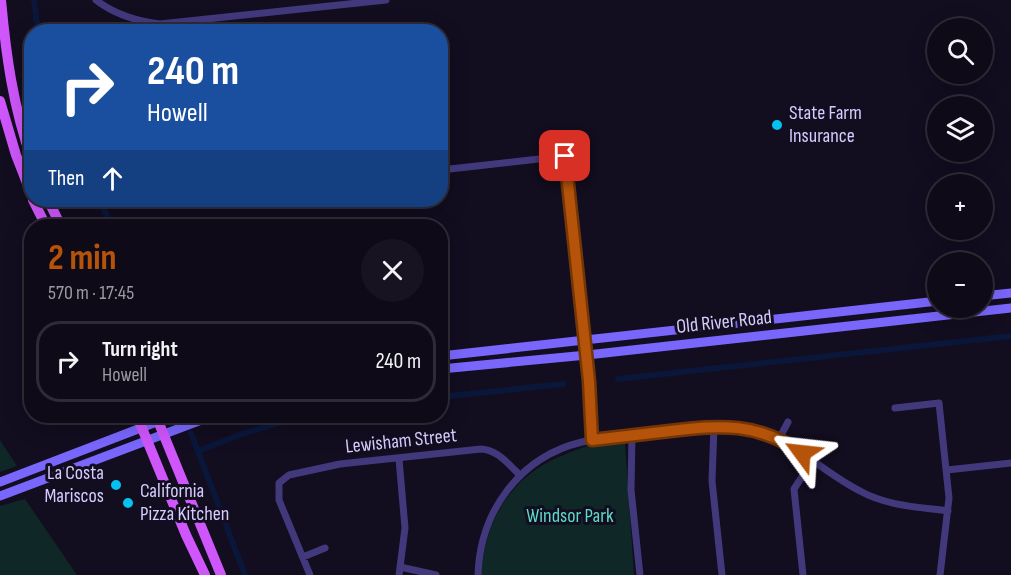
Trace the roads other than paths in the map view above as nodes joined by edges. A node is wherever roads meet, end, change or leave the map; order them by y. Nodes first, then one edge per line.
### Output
1 (1, 0) edge
2 (96, 0) edge
3 (386, 0) edge
4 (0, 101) edge
5 (24, 137) edge
6 (448, 169) edge
7 (24, 178) edge
8 (1011, 293) edge
9 (993, 295) edge
10 (927, 302) edge
11 (1011, 308) edge
12 (585, 340) junction
13 (448, 355) edge
14 (587, 355) junction
15 (448, 368) edge
16 (895, 408) dead end
17 (788, 422) dead end
18 (140, 423) edge
19 (149, 423) edge
20 (160, 423) edge
21 (193, 423) edge
22 (714, 426) junction
23 (142, 427) junction
24 (164, 434) junction
25 (632, 435) junction
26 (779, 439) junction
27 (147, 440) junction
28 (592, 440) junction
29 (399, 459) junction
30 (813, 460) junction
31 (1011, 463) edge
32 (947, 470) junction
33 (520, 475) junction
34 (0, 482) edge
35 (0, 496) edge
36 (948, 511) junction
37 (325, 548) dead end
38 (196, 556) junction
39 (303, 557) junction
40 (399, 571) edge
41 (205, 575) edge
42 (214, 575) edge
43 (221, 575) edge
44 (310, 575) edge
45 (436, 575) edge
46 (478, 575) edge
47 (640, 575) edge
48 (722, 575) edge
49 (803, 575) edge
50 (940, 575) edge

1 - 5 main road
2 - 3 street
4 - 7 main road
6 - 12 street
8 - 9 main road
10 - 12 main road, Old River Road
11 - 14 main road, Old River Road
12 - 13 main road, Old River Road
12 - 14 street
14 - 15 main road, Old River Road
14 - 28 street
16 - 32 street
17 - 26 street
18 - 23 main road
19 - 23 main road
20 - 24 main road
21 - 24 main road
22 - 25 street
22 - 26 street
22 - 48 street
23 - 27 main road
23 - 34 main road
24 - 27 main road
24 - 43 main road
25 - 28 street
25 - 47 street
26 - 30 street
27 - 35 main road
27 - 38 main road
28 - 33 street
29 - 33 street, Lewisham Street
29 - 39 street, Lewisham Street
29 - 40 street
30 - 36 street
30 - 49 street
31 - 32 street
32 - 36 street
33 - 46 street
36 - 50 street
37 - 39 street
38 - 41 main road
38 - 42 main road
39 - 44 street
40 - 45 street

